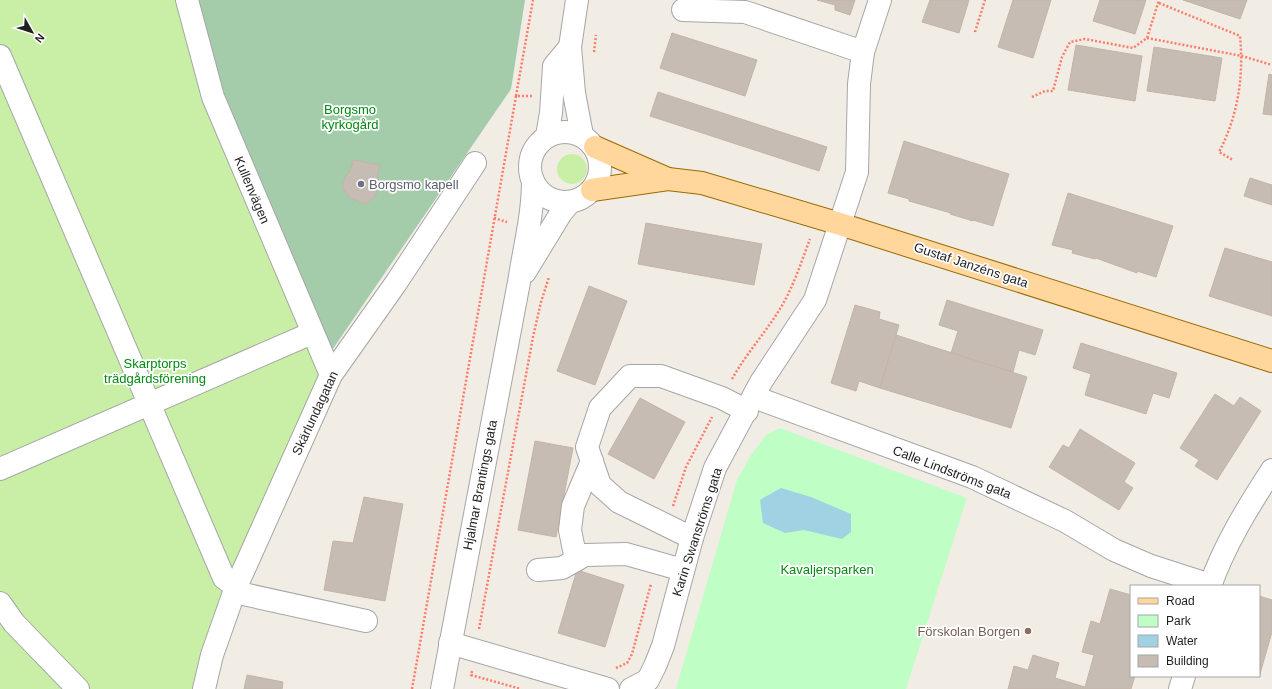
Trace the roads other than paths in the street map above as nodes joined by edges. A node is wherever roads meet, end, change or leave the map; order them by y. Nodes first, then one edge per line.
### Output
1 (187, 0) edge
2 (577, 0) edge
3 (880, 0) edge
4 (683, 10) dead end
5 (570, 46) junction
6 (863, 52) junction
7 (0, 56) edge
8 (547, 136) junction
9 (589, 141) junction
10 (475, 163) dead end
11 (668, 179) junction
12 (532, 181) junction
13 (592, 190) junction
14 (570, 202) junction
15 (840, 224) junction
16 (519, 282) junction
17 (312, 333) junction
18 (1272, 361) edge
19 (331, 375) junction
20 (150, 404) junction
21 (751, 404) junction
22 (592, 461) junction
23 (0, 469) edge
24 (1270, 476) edge
25 (692, 538) junction
26 (576, 560) junction
27 (538, 570) dead end
28 (683, 570) junction
29 (1210, 585) edge
30 (235, 590) junction
31 (0, 603) edge
32 (366, 621) dead end
33 (7, 624) edge
34 (450, 644) junction
35 (1184, 677) edge
36 (611, 679) edge
37 (78, 689) edge
38 (204, 689) edge
39 (442, 689) edge
40 (631, 689) edge
41 (1180, 689) edge

1 - 17 street, Kullenvägen
2 - 5 street
3 - 6 street, Karin Swanströms gata
4 - 6 street
5 - 8 street
5 - 9 street
6 - 15 street, Karin Swanströms gata
7 - 20 street
8 - 9 street
8 - 12 street, Hjalmar Brantings gata
9 - 11 main road, Gustaf Janzéns gata
9 - 13 street
10 - 19 street, Skärlundagatan
11 - 13 main road, Gustaf Janzéns gata
11 - 15 main road, Gustaf Janzéns gata
12 - 14 street
12 - 16 street, Hjalmar Brantings gata
13 - 14 street
14 - 16 street, Hjalmar Brantings gata
15 - 18 main road, Gustaf Janzéns gata
15 - 21 street, Karin Swanströms gata
16 - 34 street, Hjalmar Brantings gata
17 - 19 street, Kullenvägen
17 - 20 street
19 - 30 street, Skärlundagatan
20 - 23 street
20 - 30 street
21 - 22 street, Calle Lindströms gata
21 - 25 street, Karin Swanströms gata
21 - 29 street, Calle Lindströms gata
22 - 25 street, Calle Lindströms gata
22 - 26 street
24 - 29 street
25 - 28 street, Karin Swanströms gata
26 - 27 street
26 - 28 street
28 - 40 street, Karin Swanströms gata
30 - 32 street
30 - 38 street, Skärlundagatan
31 - 33 street
33 - 37 street
34 - 36 street
34 - 39 street, Hjalmar Brantings gata
35 - 41 street

